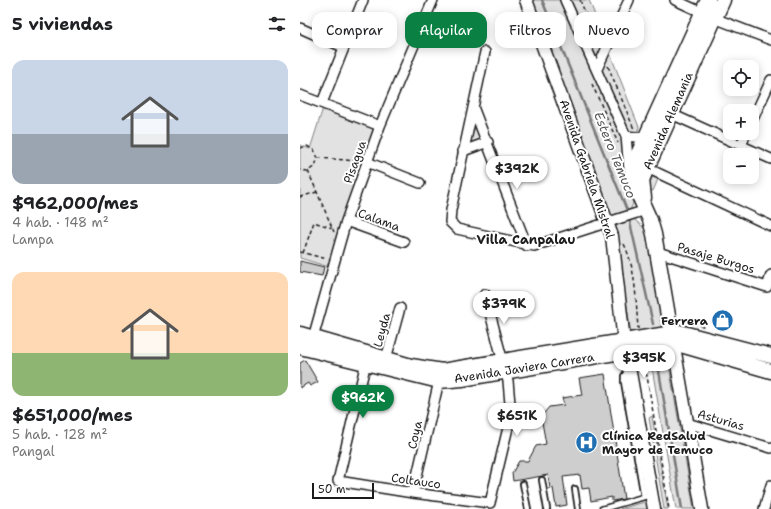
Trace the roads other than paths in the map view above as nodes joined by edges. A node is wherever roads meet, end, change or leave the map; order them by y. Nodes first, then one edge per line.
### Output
1 (363, 0) edge
2 (433, 0) edge
3 (526, 0) edge
4 (566, 0) edge
5 (629, 0) edge
6 (675, 0) edge
7 (708, 0) edge
8 (723, 0) edge
9 (358, 12) edge
10 (708, 16) junction
11 (300, 28) edge
12 (312, 33) edge
13 (771, 40) edge
14 (343, 48) edge
15 (485, 52) dead end
16 (598, 69) junction
17 (771, 80) edge
18 (300, 95) edge
19 (322, 103) junction
20 (759, 106) edge
21 (473, 107) junction
22 (665, 111) junction
23 (380, 126) junction
24 (626, 136) junction
25 (642, 138) junction
26 (743, 140) edge
27 (488, 142) junction
28 (741, 146) junction
29 (463, 151) junction
30 (771, 159) edge
31 (367, 162) junction
32 (647, 168) junction
33 (632, 180) junction
34 (420, 183) dead end
35 (642, 211) junction
36 (346, 221) junction
37 (611, 222) junction
38 (771, 226) edge
39 (404, 242) dead end
40 (527, 246) junction
41 (658, 252) junction
42 (771, 275) edge
43 (485, 294) dead end
44 (400, 308) dead end
45 (306, 336) edge
46 (672, 338) junction
47 (626, 345) junction
48 (300, 347) edge
49 (771, 356) edge
50 (367, 358) junction
51 (386, 359) junction
52 (503, 365) junction
53 (771, 371) edge
54 (439, 381) junction
55 (687, 423) junction
56 (771, 448) edge
57 (542, 480) dead end
58 (524, 484) dead end
59 (771, 485) edge
60 (575, 489) dead end
61 (413, 493) junction
62 (648, 496) junction
63 (528, 509) edge
64 (547, 509) edge
65 (578, 509) edge
66 (602, 509) edge
67 (654, 509) edge
68 (702, 509) edge
69 (764, 509) edge

1 - 9 street
2 - 23 street, Pisagua
3 - 37 street, Avenida Gabriela Mistral
4 - 16 street
5 - 16 street
6 - 10 street
7 - 10 main road, Avenida Alemania
8 - 10 main road, Avenida Alemania
10 - 13 street
10 - 22 main road, Avenida Alemania
11 - 12 street
14 - 19 street
15 - 21 street
16 - 24 street
17 - 20 street
18 - 19 street
19 - 23 street
21 - 27 street
21 - 29 street
22 - 25 main road, Avenida Alemania
22 - 28 street
22 - 32 main road, Avenida Alemania
23 - 31 street, Pisagua
24 - 25 street
24 - 33 street
25 - 33 main road, Avenida Alemania
26 - 28 street
27 - 29 street
27 - 40 street
28 - 30 street
29 - 40 street
31 - 34 street
31 - 36 street, Pisagua
32 - 35 main road, Avenida Alemania
32 - 38 street
33 - 35 main road, Avenida Alemania
35 - 37 street
35 - 41 main road
36 - 39 street, Calama
36 - 45 street, Pisagua
37 - 40 street
37 - 47 street, Avenida Gabriela Mistral
41 - 42 street, Pasaje Burgos
41 - 46 main road
43 - 52 street
44 - 51 street, Leyda
45 - 50 main road, Avenida Javiera Carrera
46 - 47 main road, Avenida Javiera Carrera
46 - 49 main road, Avenida Javiera Carrera
46 - 53 main road, Avenida Javiera Carrera
46 - 55 street
47 - 52 main road, Avenida Javiera Carrera
47 - 62 street, Avenida Gabriela Mistral
48 - 50 main road, Avenida Javiera Carrera
50 - 51 main road, Avenida Javiera Carrera
50 - 54 main road, Avenida Javiera Carrera
50 - 61 street, Coltauco
51 - 52 main road, Avenida Javiera Carrera
52 - 54 main road, Avenida Javiera Carrera
52 - 61 street, Coltauco
54 - 61 street, Coya
55 - 56 street, Asturias
55 - 68 street
57 - 64 lane
58 - 63 lane
59 - 69 street
60 - 65 lane
62 - 66 lane
62 - 67 street, Avenida Gabriela Mistral

